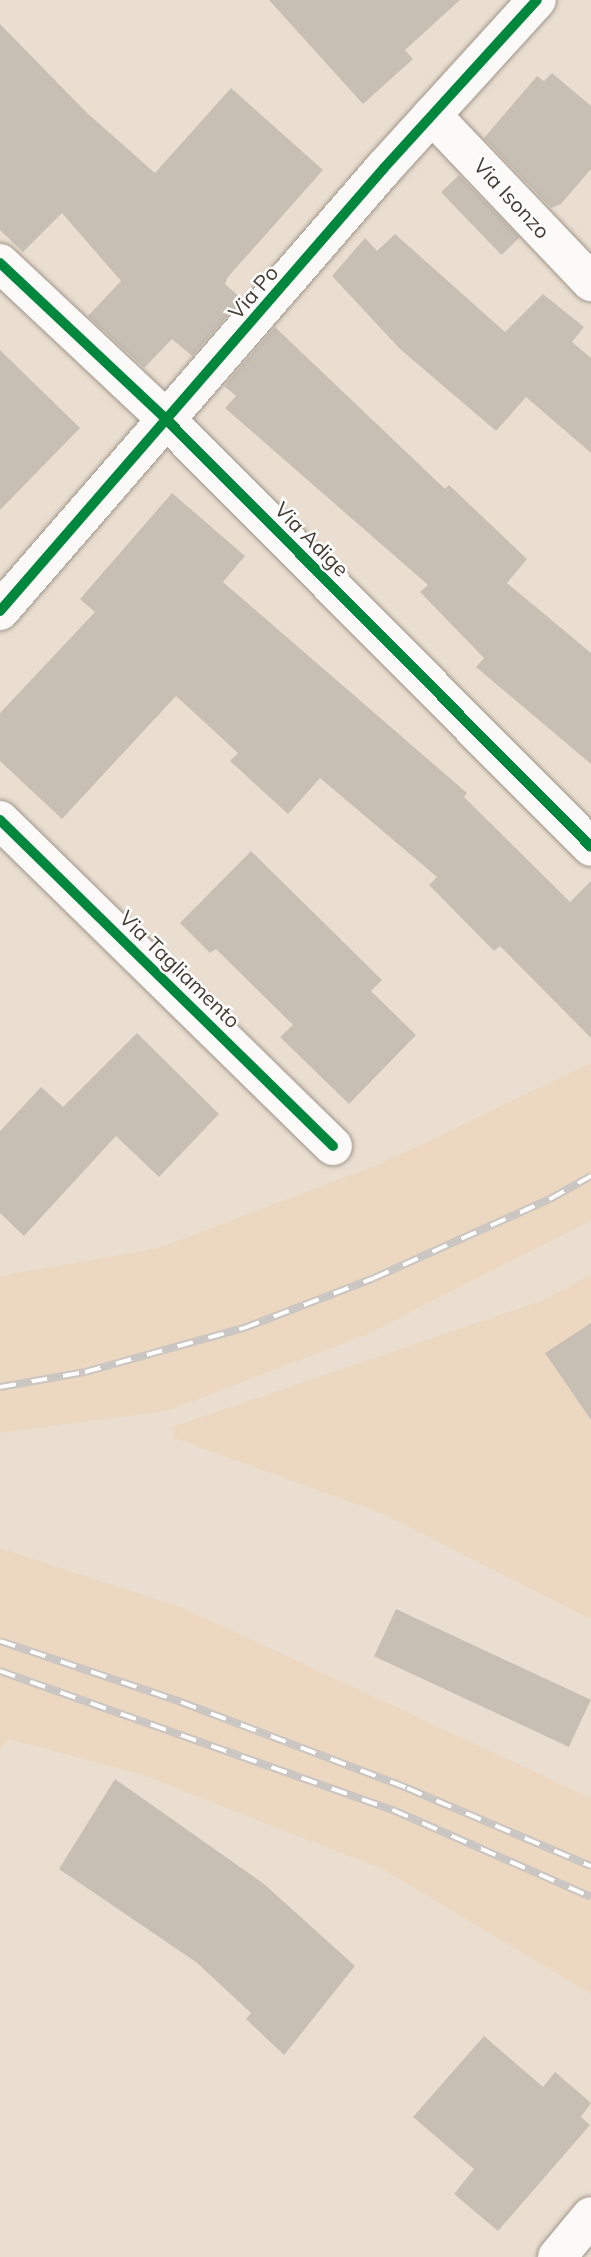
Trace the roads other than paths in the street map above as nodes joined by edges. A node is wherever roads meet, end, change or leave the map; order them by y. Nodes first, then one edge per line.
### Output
1 (537, 0) edge
2 (432, 115) junction
3 (0, 263) edge
4 (591, 282) edge
5 (168, 421) junction
6 (0, 611) edge
7 (0, 820) edge
8 (591, 847) edge
9 (333, 1146) dead end
10 (591, 2216) edge
11 (557, 2257) edge

1 - 2 street, Via Po
2 - 4 street, Via Isonzo
2 - 5 street, Via Po
3 - 5 street, Via Adige
5 - 6 street, Via Po
5 - 8 street, Via Adige
7 - 9 street, Via Tagliamento
10 - 11 street

